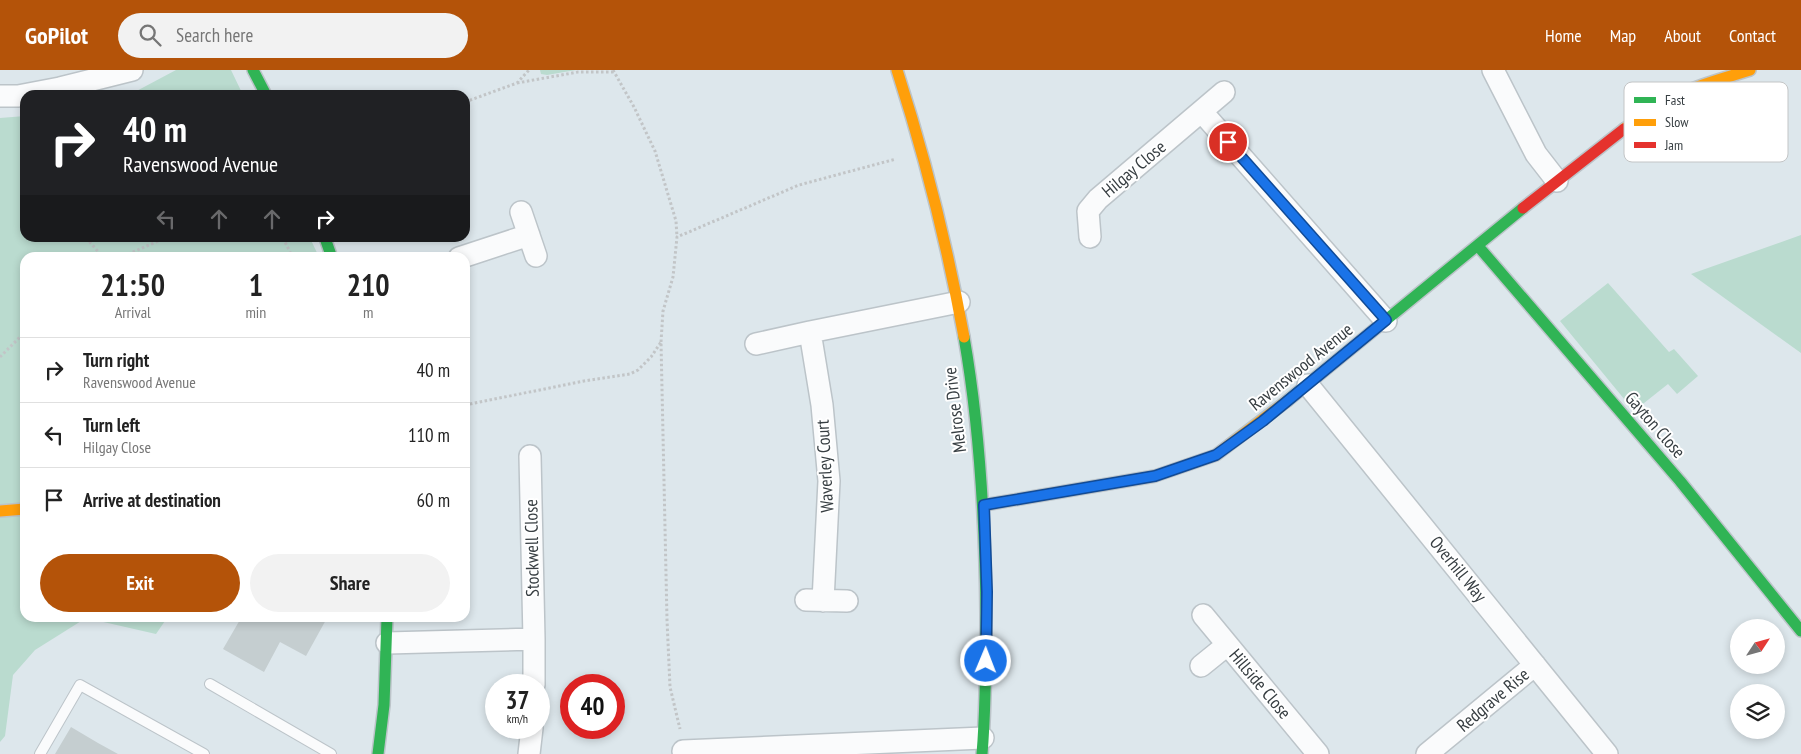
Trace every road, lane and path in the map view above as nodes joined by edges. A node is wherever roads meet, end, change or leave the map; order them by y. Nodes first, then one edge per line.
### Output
1 (132, 70) edge
2 (253, 70) edge
3 (529, 70) edge
4 (896, 70) edge
5 (1493, 70) edge
6 (1750, 70) edge
7 (613, 71) edge
8 (1710, 82) edge
9 (517, 83) junction
10 (50, 90) edge
11 (263, 90) edge
12 (1224, 92) dead end
13 (0, 96) edge
14 (20, 96) edge
15 (470, 100) edge
16 (1202, 112) junction
17 (1624, 131) edge
18 (922, 154) junction
19 (1557, 181) junction
20 (522, 212) dead end
21 (529, 234) junction
22 (677, 237) junction
23 (1090, 237) dead end
24 (90, 242) edge
25 (156, 242) edge
26 (1478, 246) junction
27 (99, 252) edge
28 (133, 252) edge
29 (470, 254) edge
30 (536, 256) dead end
31 (959, 302) junction
32 (1386, 320) junction
33 (810, 332) junction
34 (20, 337) edge
35 (661, 342) junction
36 (756, 344) dead end
37 (0, 357) edge
38 (1308, 385) junction
39 (470, 404) edge
40 (530, 456) dead end
41 (984, 505) junction
42 (20, 510) edge
43 (0, 511) edge
44 (847, 601) dead end
45 (1203, 615) dead end
46 (387, 622) edge
47 (1801, 631) edge
48 (534, 639) junction
49 (387, 643) junction
50 (1227, 645) junction
51 (1535, 665) junction
52 (1201, 666) dead end
53 (534, 674) edge
54 (210, 684) dead end
55 (530, 739) edge
56 (982, 746) edge
57 (682, 751) joint
58 (40, 754) edge
59 (204, 754) edge
60 (331, 754) edge
61 (378, 754) edge
62 (528, 754) edge
63 (1318, 754) edge
64 (1426, 754) edge
65 (1607, 754) edge

1 - 10 street
2 - 11 street
3 - 9 path
4 - 18 street, Melrose Drive
5 - 19 street
6 - 8 street, Ravenswood Avenue
7 - 9 path
7 - 22 path
9 - 15 path
12 - 16 street, Hilgay Close
13 - 14 street
16 - 23 street, Hilgay Close
16 - 32 street
17 - 19 street, Ravenswood Avenue
18 - 22 path
18 - 31 street, Melrose Drive
19 - 26 street, Ravenswood Avenue
20 - 21 street
21 - 29 street
21 - 30 street
22 - 35 path
24 - 27 path
25 - 28 path
26 - 32 street, Ravenswood Avenue
26 - 47 street, Gayton Close
31 - 33 street
31 - 41 street, Melrose Drive
32 - 38 street, Ravenswood Avenue
33 - 36 street
33 - 44 street, Waverley Court
34 - 37 path
35 - 39 path
35 - 57 path
38 - 41 street, Ravenswood Avenue
38 - 51 street, Overhill Way
40 - 48 street, Stockwell Close
41 - 56 street, Melrose Drive
42 - 43 street
45 - 50 street, Hillside Close
46 - 49 street
48 - 49 street
48 - 53 street, Stockwell Close
49 - 61 street
50 - 52 street
50 - 63 street, Hillside Close
51 - 64 street, Redgrave Rise
51 - 65 street, Overhill Way
54 - 60 lane
55 - 62 street
56 - 57 street
58 - 59 lane

